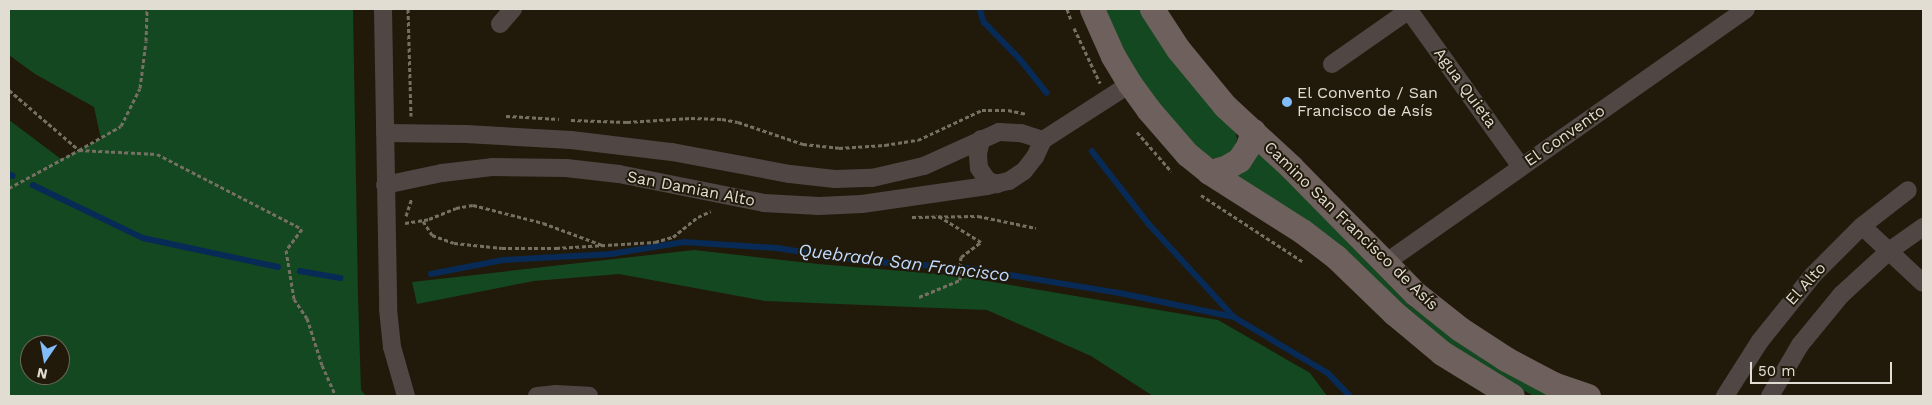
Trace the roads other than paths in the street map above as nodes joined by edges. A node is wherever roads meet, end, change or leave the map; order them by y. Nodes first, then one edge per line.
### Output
1 (383, 9) edge
2 (513, 9) edge
3 (1092, 9) edge
4 (1152, 9) edge
5 (1409, 9) edge
6 (1746, 9) edge
7 (500, 24) dead end
8 (1332, 64) dead end
9 (1130, 84) junction
10 (1253, 131) junction
11 (385, 133) junction
12 (981, 139) junction
13 (1043, 140) junction
14 (1521, 167) junction
15 (1209, 172) junction
16 (997, 184) junction
17 (385, 185) junction
18 (1908, 190) dead end
19 (1862, 226) junction
20 (1923, 227) edge
21 (1889, 251) junction
22 (1385, 263) junction
23 (1923, 283) edge
24 (406, 396) edge
25 (537, 396) edge
26 (589, 396) edge
27 (1512, 396) edge
28 (1588, 396) edge
29 (1725, 396) edge
30 (1770, 396) edge

1 - 11 street
2 - 7 street
3 - 9 main road, Camino San Francisco de Asís
4 - 10 main road, Camino San Francisco de Asís
5 - 8 street, Agua Quieta
5 - 14 street, Agua Quieta
6 - 14 street, El Convento
9 - 13 street, San Damian Alto
9 - 15 main road, Camino San Francisco de Asís
10 - 15 main road
10 - 22 main road, Camino San Francisco de Asís
11 - 12 street, San Damian Alto
11 - 17 street
12 - 13 street, San Damian Alto
12 - 16 street
13 - 16 street, San Damian Alto
14 - 22 street, El Convento
15 - 27 main road, Camino San Francisco de Asís
16 - 17 street, San Damian Alto
17 - 24 street
18 - 19 street, El Alto
19 - 21 street
19 - 29 street, El Alto
20 - 21 street, El Alto
21 - 23 street
21 - 30 street, El Alto
22 - 28 main road, Camino San Francisco de Asís
25 - 26 street

